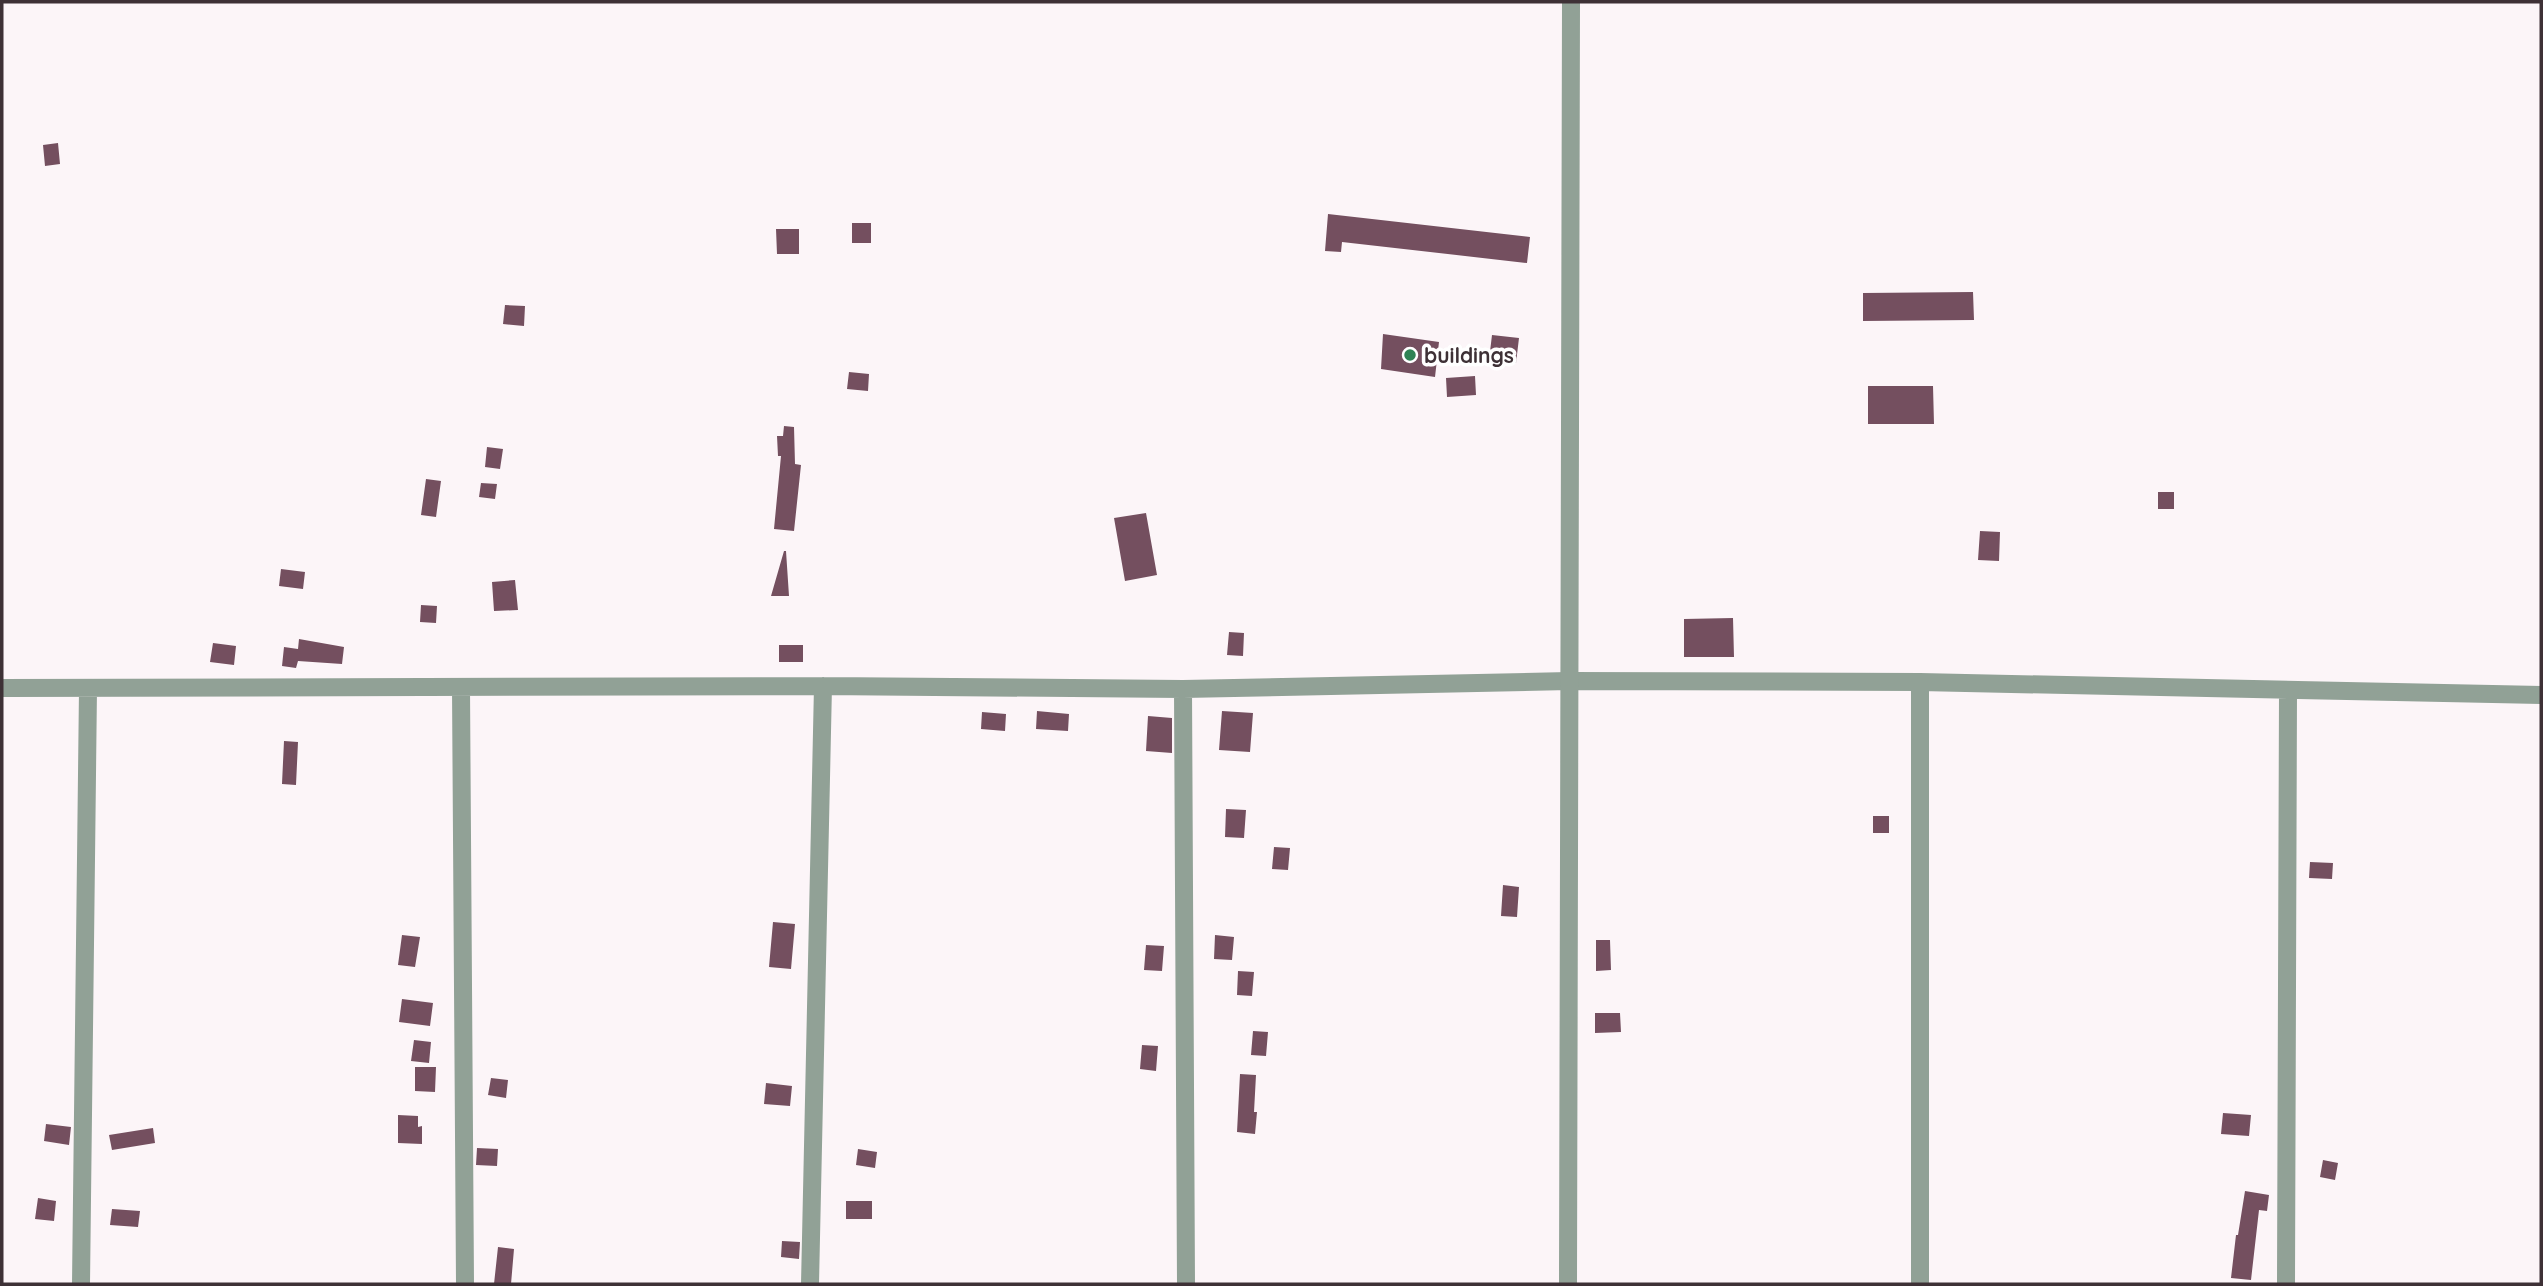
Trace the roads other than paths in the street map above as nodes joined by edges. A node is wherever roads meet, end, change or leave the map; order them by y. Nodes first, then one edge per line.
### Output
1 (1572, 2) edge
2 (1569, 681) junction
3 (1920, 682) junction
4 (823, 686) junction
5 (2, 688) edge
6 (461, 688) junction
7 (88, 689) junction
8 (1183, 689) junction
9 (2288, 692) junction
10 (2541, 695) edge
11 (81, 1284) edge
12 (465, 1284) edge
13 (810, 1284) edge
14 (1186, 1284) edge
15 (1569, 1284) edge
16 (1920, 1284) edge
17 (2286, 1284) edge

1 - 2 street
2 - 3 street
2 - 8 street
2 - 15 street
3 - 9 street
3 - 16 street
4 - 6 street
4 - 8 street
4 - 13 street
5 - 7 street
6 - 7 street
6 - 12 street
7 - 11 street
8 - 14 street
9 - 10 street
9 - 17 street

